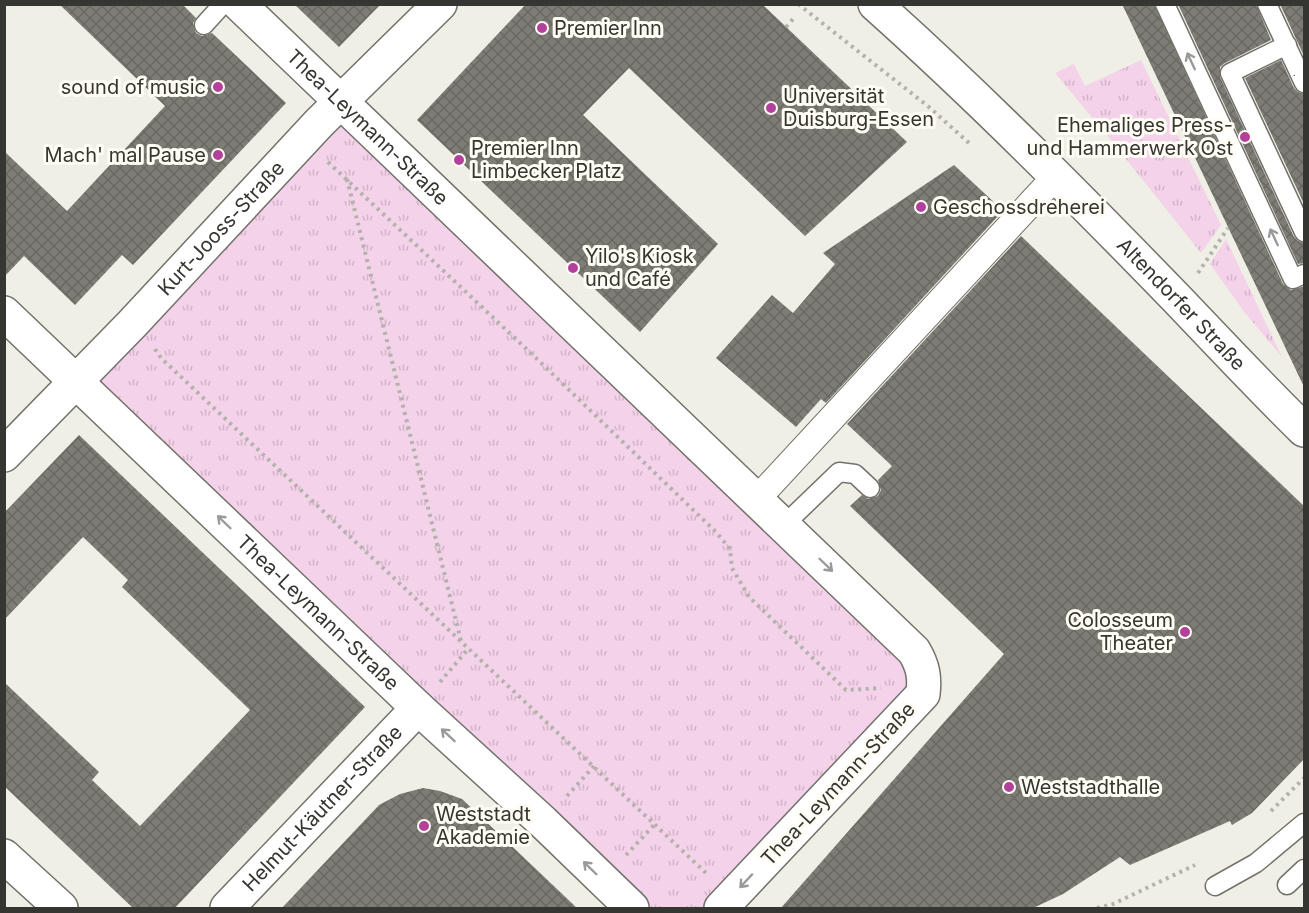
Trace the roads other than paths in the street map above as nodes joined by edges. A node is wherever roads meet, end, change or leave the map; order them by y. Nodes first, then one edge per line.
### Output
1 (224, 4) edge
2 (239, 4) edge
3 (440, 4) edge
4 (875, 4) edge
5 (1165, 4) edge
6 (1269, 4) edge
7 (204, 25) dead end
8 (1289, 47) junction
9 (1304, 78) edge
10 (340, 102) junction
11 (1056, 176) junction
12 (1305, 224) edge
13 (1305, 232) edge
14 (1305, 274) edge
15 (4, 312) edge
16 (77, 381) junction
17 (1305, 430) edge
18 (4, 455) edge
19 (870, 488) dead end
20 (757, 499) junction
21 (784, 525) junction
22 (418, 708) junction
23 (1305, 823) edge
24 (4, 856) edge
25 (1305, 869) edge
26 (1287, 885) dead end
27 (1215, 886) dead end
28 (727, 902) edge
29 (61, 909) edge
30 (227, 909) edge
31 (632, 909) edge

1 - 7 lane
2 - 10 street, Thea-Leymann-Straße
3 - 10 street, Kurt-Jooss-Straße
4 - 11 street, Altendorfer Straße
14 -> 5 lane
6 - 8 lane
8 - 9 lane
8 - 12 lane
8 - 13 lane
10 - 16 street, Kurt-Jooss-Straße
10 - 20 street, Thea-Leymann-Straße
11 - 17 street, Altendorfer Straße
11 - 20 street
15 - 16 street, Thea-Leymann-Straße
16 - 18 street, Kurt-Jooss-Straße
22 -> 16 street, Thea-Leymann-Straße
19 - 21 lane
20 - 21 street, Thea-Leymann-Straße
21 -> 28 street, Thea-Leymann-Straße
22 - 30 street, Helmut-Käutner-Straße
31 -> 22 street, Thea-Leymann-Straße
23 - 27 lane
24 - 29 street
25 - 26 lane

